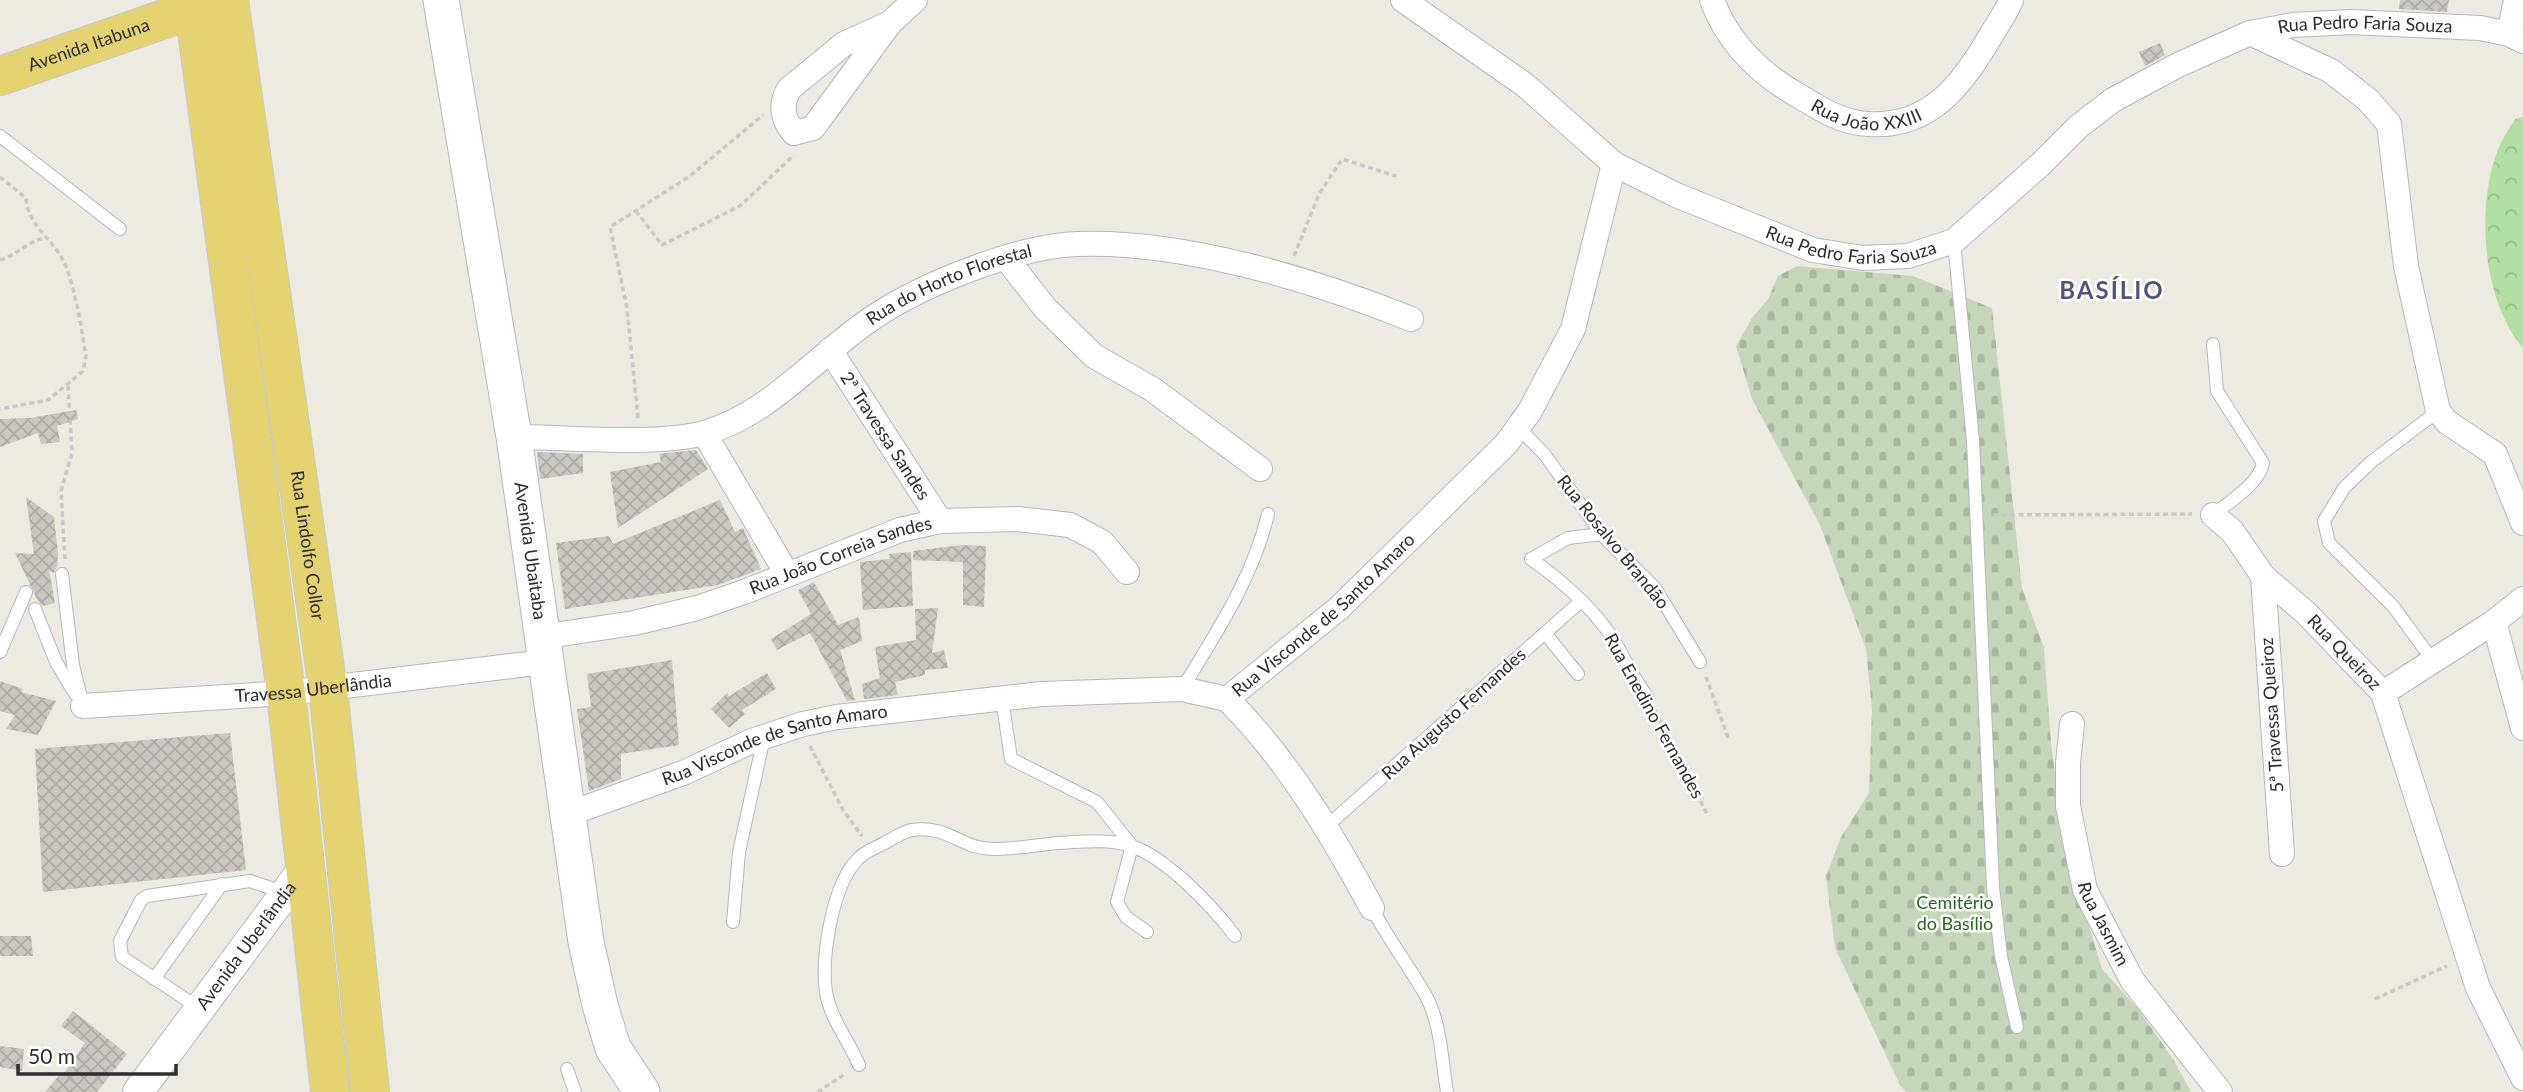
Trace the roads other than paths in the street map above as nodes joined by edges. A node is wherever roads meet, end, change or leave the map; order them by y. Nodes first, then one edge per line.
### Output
1 (441, 0) edge
2 (915, 0) edge
3 (1403, 0) edge
4 (1712, 0) edge
5 (2011, 0) edge
6 (2516, 0) edge
7 (214, 3) edge
8 (890, 23) junction
9 (2250, 33) junction
10 (2516, 37) edge
11 (2, 70) edge
12 (0, 136) edge
13 (1614, 164) junction
14 (120, 229) dead end
15 (1954, 242) junction
16 (1006, 258) junction
17 (1411, 319) dead end
18 (2213, 344) dead end
19 (830, 350) junction
20 (2438, 411) junction
21 (1518, 427) junction
22 (704, 433) junction
23 (514, 437) junction
24 (1260, 469) dead end
25 (1268, 514) dead end
26 (2213, 515) joint
27 (940, 521) junction
28 (2523, 523) edge
29 (1602, 534) junction
30 (1127, 572) dead end
31 (62, 574) road end
32 (787, 574) junction
33 (2263, 576) junction
34 (26, 592) dead end
35 (2523, 598) edge
36 (1580, 602) junction
37 (35, 609) dead end
38 (2494, 622) junction
39 (1545, 634) junction
40 (543, 650) junction
41 (0, 652) edge
42 (2433, 661) junction
43 (1700, 662) road end
44 (1578, 674) dead end
45 (328, 689) junction
46 (1182, 689) junction
47 (286, 694) junction
48 (2383, 694) junction
49 (1647, 695) road end
50 (1002, 698) junction
51 (1227, 699) junction
52 (82, 705) junction
53 (2072, 724) dead end
54 (2523, 728) edge
55 (764, 737) junction
56 (568, 814) junction
57 (1327, 826) junction
58 (1132, 846) junction
59 (2282, 853) dead end
60 (295, 881) junction
61 (222, 884) junction
62 (1371, 908) joint
63 (733, 922) dead end
64 (1147, 932) dead end
65 (1235, 936) dead end
66 (154, 979) junction
67 (199, 1008) junction
68 (2017, 1027) dead end
69 (859, 1065) road end
70 (567, 1069) dead end
71 (2523, 1078) edge
72 (2214, 1088) edge
73 (138, 1092) edge
74 (330, 1092) edge
75 (370, 1092) edge
76 (575, 1092) edge
77 (642, 1092) edge
78 (1447, 1092) edge

1 - 23 main road, Avenida Ubaitaba
2 - 8 street
3 - 13 street, Rua Pedro Faria Souza
4 - 5 street, Rua João XXIII
6 - 10 street
7 - 11 main road, Avenida Itabuna
7 - 45 main road, Rua Lindolfo Collor
7 - 47 main road
8 - 8 street
9 - 10 street, Rua Pedro Faria Souza
9 - 15 street, Rua Pedro Faria Souza
9 - 20 street
12 - 14 lane
13 - 15 street, Rua Pedro Faria Souza
13 - 21 street, Rua Visconde de Santo Amaro
15 - 68 lane
16 - 17 street, Rua do Horto Florestal
16 - 19 street, Rua do Horto Florestal
16 - 24 street
18 - 26 lane
19 - 22 street, Rua do Horto Florestal
19 - 27 street, 2ª Travessa Sandes
20 - 28 street
20 - 42 lane
21 - 29 lane, Rua Rosalvo Brandão
21 - 51 street, Rua Visconde de Santo Amaro
22 - 23 street, Rua do Horto Florestal
22 - 32 street
23 - 40 main road, Avenida Ubaitaba
25 - 46 lane
26 - 33 street, Rua Queiroz
27 - 30 street, Rua João Correia Sandes
27 - 32 street, Rua João Correia Sandes
29 - 36 lane, Rua Enedino Fernandes
29 - 43 lane, Rua Rosalvo Brandão
31 - 52 lane
32 - 40 street, Rua João Correia Sandes
33 - 48 street, Rua Queiroz
33 - 59 street, 5ª Travessa Queiroz
34 - 41 lane
35 - 38 street
36 - 39 lane, Rua Augusto Fernandes
36 - 49 lane, Rua Enedino Fernandes
37 - 52 lane
38 - 42 street
38 - 54 street
39 - 44 lane
39 - 57 lane, Rua Augusto Fernandes
40 - 45 street, Travessa Uberlândia
40 - 56 main road, Avenida Ubaitaba
42 - 48 street
45 - 47 street, Travessa Uberlândia
45 - 75 main road, Rua Lindolfo Collor
46 - 50 street, Rua Visconde de Santo Amaro
46 - 51 street, Rua Visconde de Santo Amaro
47 - 52 street, Travessa Uberlândia
47 - 60 main road
48 - 71 street, Rua Queiroz
50 - 55 street, Rua Visconde de Santo Amaro
50 - 58 lane
51 - 57 street
53 - 72 street, Rua Jasmim
55 - 56 street, Rua Visconde de Santo Amaro
55 - 63 lane
56 - 77 main road, Avenida Ubaitaba
57 - 62 street
58 - 64 lane
58 - 65 lane
58 - 69 lane
60 - 61 lane
60 - 67 street, Avenida Uberlândia
60 - 74 main road
61 - 66 lane
61 - 66 lane
62 - 78 lane
66 - 67 lane
67 - 73 street, Avenida Uberlândia
70 - 76 lane

